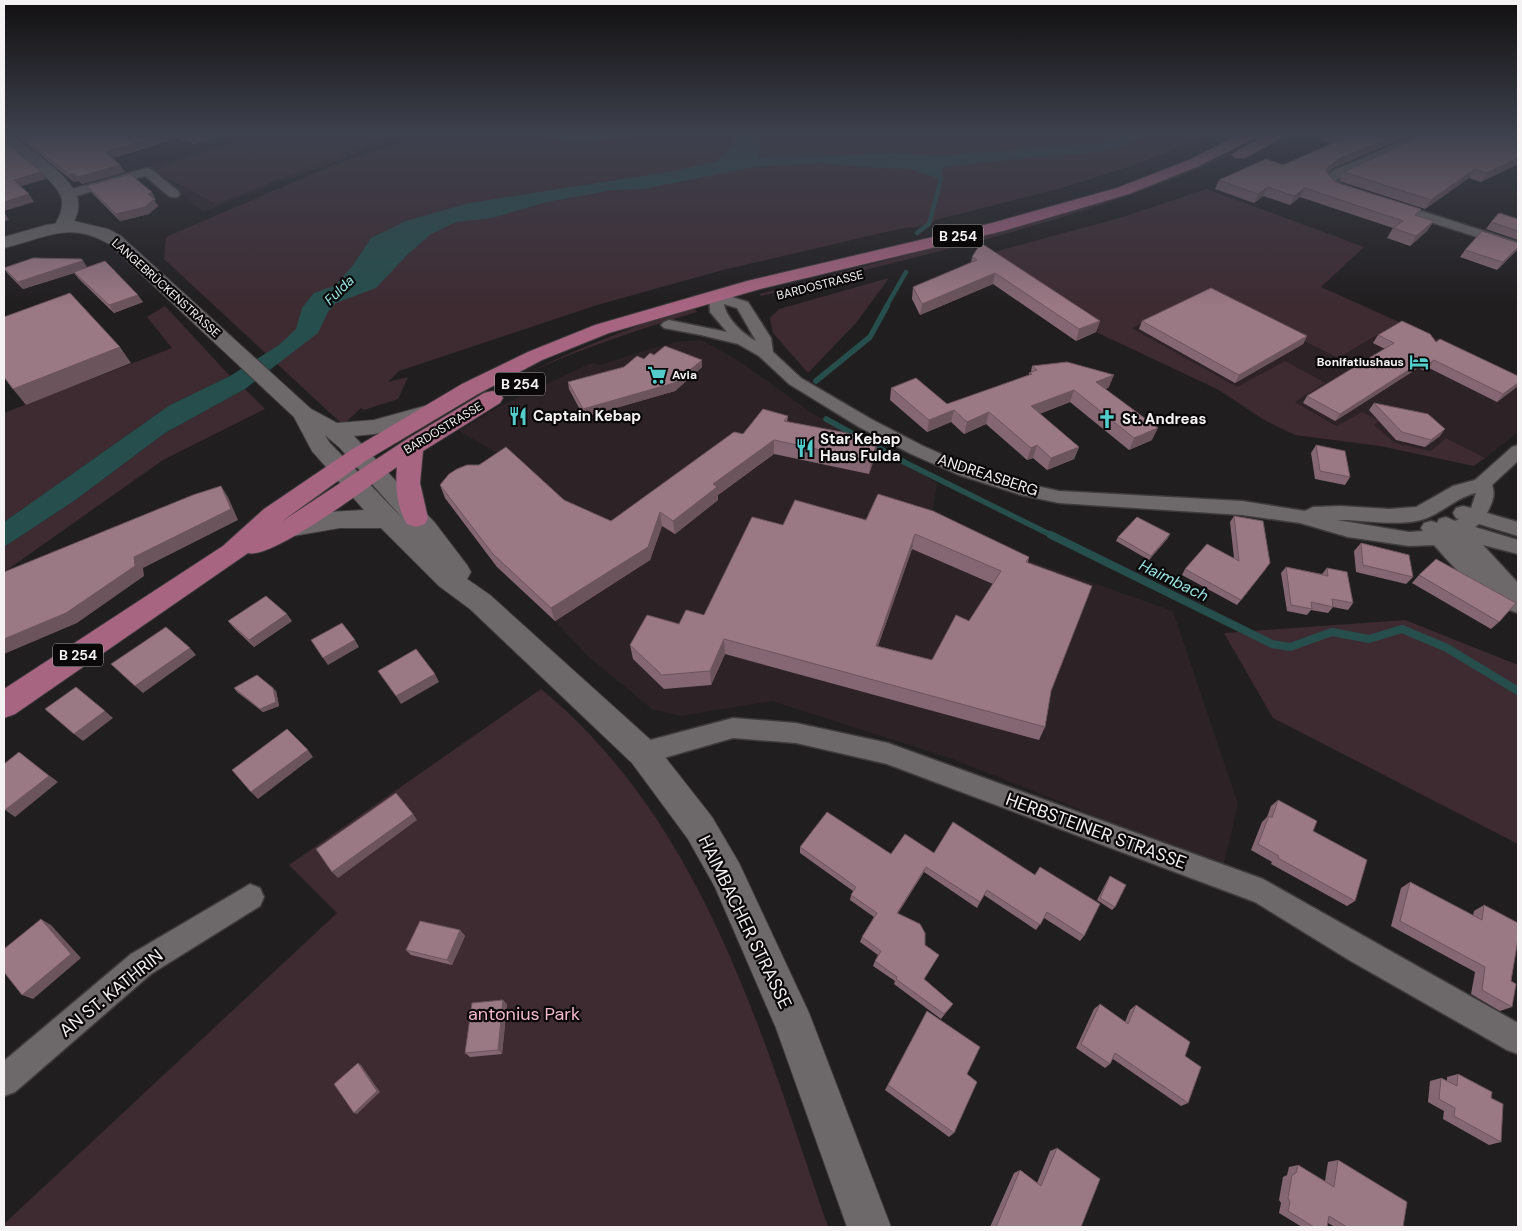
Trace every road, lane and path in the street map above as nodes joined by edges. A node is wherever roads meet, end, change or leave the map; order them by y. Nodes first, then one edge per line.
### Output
1 (66, 190) edge
2 (82, 190) edge
3 (170, 190) edge
4 (1124, 190) edge
5 (1156, 190) edge
6 (1348, 190) edge
7 (69, 194) junction
8 (174, 194) dead end
9 (1362, 195) edge
10 (1381, 201) edge
11 (63, 226) junction
12 (4, 243) edge
13 (1518, 246) edge
14 (919, 253) junction
15 (717, 304) junction
16 (743, 305) junction
17 (669, 325) junction
18 (744, 341) junction
19 (765, 353) junction
20 (299, 410) junction
21 (428, 412) junction
22 (334, 430) junction
23 (412, 446) junction
24 (1518, 451) edge
25 (357, 470) junction
26 (1482, 484) junction
27 (1429, 509) junction
28 (1300, 516) junction
29 (416, 518) junction
30 (388, 520) junction
31 (292, 527) junction
32 (1457, 529) junction
33 (1518, 529) edge
34 (1518, 547) edge
35 (232, 553) junction
36 (1518, 597) edge
37 (480, 602) junction
38 (1518, 605) edge
39 (4, 705) edge
40 (643, 753) junction
41 (250, 897) dead end
42 (1518, 1039) edge
43 (4, 1081) edge
44 (869, 1227) edge

1 - 7 main road
2 - 7 street
3 - 8 street
4 - 14 main road, BARDOSTRASSE / B 254
5 - 14 main road, BARDOSTRASSE / B 254
6 - 9 street
7 - 11 main road
10 - 13 street
11 - 12 main road, LANGEBRÜCKENSTRASSE
11 - 20 main road, LANGEBRÜCKENSTRASSE
14 - 15 main road, BARDOSTRASSE / B 254
14 - 16 main road, BARDOSTRASSE / B 254
15 - 16 main road, BARDOSTRASSE / B 254
15 - 17 main road, BARDOSTRASSE / B 254
15 - 18 street, ANDREASBERG
15 - 21 main road, BARDOSTRASSE / B 254
16 - 19 street
17 - 18 street, ANDREASBERG
17 - 23 main road, BARDOSTRASSE / B 254
18 - 19 street, ANDREASBERG
19 - 28 street, ANDREASBERG
20 - 22 main road, LANGEBRÜCKENSTRASSE
20 - 25 main road, LANGEBRÜCKENSTRASSE
21 - 22 main road
21 - 25 main road, BARDOSTRASSE / B 254
22 - 25 main road, LANGEBRÜCKENSTRASSE
23 - 25 main road, BARDOSTRASSE / B 254
23 - 29 main road
24 - 26 street
25 - 29 main road, HAIMBACHER STRASSE
25 - 30 main road, HAIMBACHER STRASSE
25 - 31 main road, B 254
25 - 35 main road
26 - 27 street
26 - 32 street
27 - 28 street, ANDREASBERG
27 - 32 street
28 - 32 street, ANDREASBERG
29 - 37 main road, HAIMBACHER STRASSE
30 - 31 main road
30 - 37 main road, HAIMBACHER STRASSE
31 - 35 main road, B 254
32 - 33 street
32 - 34 street
32 - 36 street
32 - 38 street
35 - 39 main road, B 254
37 - 40 main road, HAIMBACHER STRASSE
40 - 42 street, HERBSTEINER STRASSE
40 - 44 main road, HAIMBACHER STRASSE
41 - 43 street, AN ST. KATHRIN

